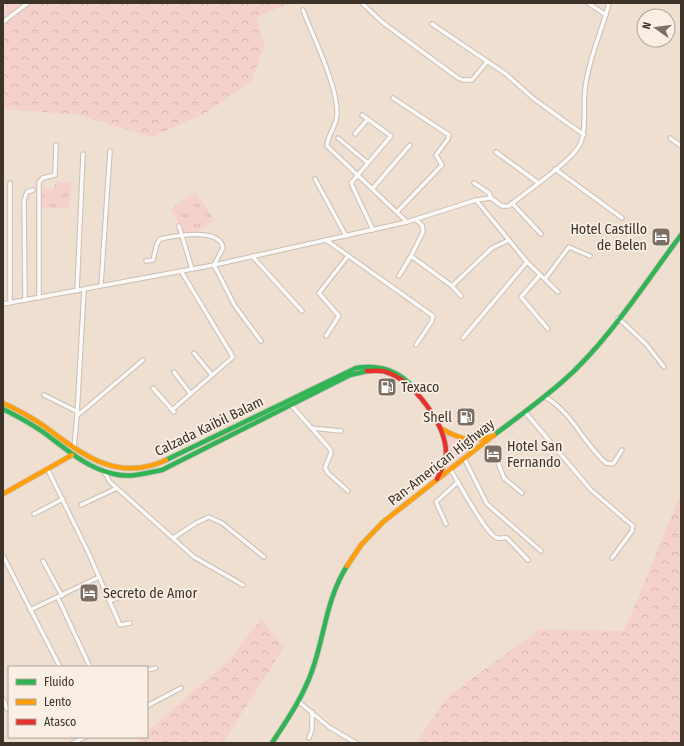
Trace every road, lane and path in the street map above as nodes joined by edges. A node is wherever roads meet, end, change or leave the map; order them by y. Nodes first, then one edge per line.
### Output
1 (28, 3) edge
2 (362, 3) edge
3 (588, 3) edge
4 (609, 3) edge
5 (303, 10) dead end
6 (606, 15) junction
7 (3, 22) edge
8 (432, 24) dead end
9 (488, 62) junction
10 (392, 98) dead end
11 (362, 115) dead end
12 (368, 119) junction
13 (355, 134) dead end
14 (584, 135) junction
15 (338, 138) dead end
16 (670, 138) dead end
17 (56, 145) dead end
18 (410, 145) dead end
19 (681, 146) edge
20 (110, 151) dead end
21 (496, 152) dead end
22 (83, 154) dead end
23 (368, 163) junction
24 (555, 169) junction
25 (359, 174) junction
26 (315, 179) dead end
27 (537, 182) junction
28 (10, 183) dead end
29 (474, 183) dead end
30 (373, 188) junction
31 (33, 190) dead end
32 (491, 198) junction
33 (476, 200) junction
34 (512, 203) junction
35 (397, 212) junction
36 (622, 218) dead end
37 (416, 220) junction
38 (407, 222) junction
39 (179, 226) dead end
40 (373, 230) junction
41 (181, 234) junction
42 (542, 234) dead end
43 (681, 235) edge
44 (346, 236) junction
45 (326, 240) junction
46 (509, 240) junction
47 (252, 256) junction
48 (348, 256) junction
49 (410, 256) junction
50 (590, 256) dead end
51 (146, 261) dead end
52 (527, 262) junction
53 (214, 265) junction
54 (192, 269) junction
55 (181, 271) junction
56 (540, 275) junction
57 (399, 276) dead end
58 (545, 279) junction
59 (101, 285) junction
60 (452, 286) junction
61 (84, 290) junction
62 (77, 291) junction
63 (558, 292) dead end
64 (461, 296) dead end
65 (39, 298) junction
66 (25, 300) junction
67 (10, 303) junction
68 (3, 304) edge
69 (302, 311) dead end
70 (618, 318) junction
71 (548, 329) dead end
72 (326, 336) dead end
73 (463, 338) dead end
74 (261, 341) dead end
75 (416, 345) dead end
76 (194, 353) dead end
77 (143, 360) dead end
78 (664, 367) dead end
79 (174, 372) dead end
80 (212, 375) junction
81 (153, 388) dead end
82 (190, 393) junction
83 (44, 395) dead end
84 (545, 397) junction
85 (421, 399) junction
86 (3, 403) edge
87 (290, 405) junction
88 (3, 409) edge
89 (525, 412) junction
90 (78, 413) junction
91 (311, 428) junction
92 (442, 429) junction
93 (341, 431) dead end
94 (493, 436) junction
95 (484, 443) junction
96 (74, 448) junction
97 (622, 450) dead end
98 (72, 455) junction
99 (464, 458) junction
100 (450, 469) junction
101 (48, 470) junction
102 (105, 473) junction
103 (437, 479) junction
104 (458, 482) junction
105 (116, 488) junction
106 (348, 491) dead end
107 (522, 493) dead end
108 (3, 494) edge
109 (63, 499) junction
110 (80, 505) dead end
111 (34, 514) dead end
112 (446, 524) dead end
113 (173, 538) junction
114 (542, 551) dead end
115 (3, 556) edge
116 (264, 557) dead end
117 (612, 558) dead end
118 (528, 560) dead end
119 (43, 561) dead end
120 (99, 577) junction
121 (243, 585) dead end
122 (132, 593) dead end
123 (60, 597) junction
124 (109, 601) junction
125 (30, 610) junction
126 (130, 623) dead end
127 (59, 666) edge
128 (90, 666) edge
129 (156, 668) dead end
130 (148, 670) edge
131 (181, 688) dead end
132 (3, 699) edge
133 (298, 701) junction
134 (148, 705) edge
135 (7, 709) dead end
136 (312, 712) junction
137 (83, 738) edge
138 (309, 738) dead end
139 (73, 743) edge
140 (272, 743) edge
141 (356, 743) edge

1 - 7 street
2 - 9 street
3 - 6 street
4 - 6 street
5 - 25 street
6 - 14 street
8 - 9 street
9 - 14 street
10 - 35 street
11 - 12 street
12 - 13 street
12 - 23 street
14 - 24 street
15 - 23 street
16 - 19 street
17 - 65 street
18 - 30 street
20 - 59 street
21 - 27 street
22 - 62 street
23 - 25 street
24 - 27 street
24 - 36 street
25 - 30 street
25 - 40 street
26 - 44 street
27 - 34 street
28 - 67 street
29 - 32 street
30 - 35 street
31 - 66 street
32 - 33 street
32 - 34 street
33 - 37 street
33 - 46 street
34 - 42 street
35 - 38 street
37 - 38 street
37 - 49 street
38 - 40 street
39 - 41 street
40 - 44 street
41 - 51 street
41 - 53 street
41 - 54 street
43 - 70 main road, Pan-American Highway
44 - 45 street
45 - 47 street
45 - 48 street
46 - 52 street
46 - 60 street
47 - 53 street
47 - 69 street
48 - 72 street
48 - 75 street
49 - 57 street
49 - 60 street
50 - 58 street
52 - 56 street
52 - 73 street
53 - 54 street
53 - 74 street
54 - 55 street
55 - 59 street
55 - 80 street
56 - 58 street
56 - 71 street
58 - 63 street
59 - 61 street
60 - 64 street
61 - 62 street
61 - 90 street
62 - 65 street
65 - 66 street
66 - 67 street
67 - 68 street
70 - 78 street
70 - 84 main road, Pan-American Highway
76 - 80 street
77 - 90 street
79 - 82 street
80 - 82 street
81 - 82 street
83 - 90 street
84 - 89 main road, Pan-American Highway
84 - 97 street
85 - 87 main road, Calzada Kaibil Balam
85 - 92 main road, Calzada Kaibil Balam
85 - 96 main road, Calzada Kaibil Balam
86 - 96 main road, Calzada Kaibil Balam
87 - 91 street
87 - 102 main road, Calzada Kaibil Balam
88 - 98 main road, Calzada Kaibil Balam
89 - 94 main road, Pan-American Highway
89 - 117 street
90 - 96 street
91 - 93 street
91 - 106 street
92 - 94 main road, Calzada Kaibil Balam
92 - 103 main road, Calzada Kaibil Balam
94 - 95 main road, Pan-American Highway
95 - 99 main road, Pan-American Highway
95 - 107 street
96 - 98 street
98 - 101 main road
98 - 102 main road, Calzada Kaibil Balam
99 - 100 main road, Pan-American Highway
99 - 114 street
100 - 103 main road, Pan-American Highway
100 - 104 street
101 - 108 main road
101 - 109 street
102 - 105 street
103 - 133 main road, Pan-American Highway
104 - 112 street
104 - 118 street
105 - 110 street
105 - 113 street
109 - 111 street
109 - 120 street
113 - 116 street
113 - 121 street
115 - 125 street
119 - 123 street
120 - 123 street
120 - 124 street
122 - 124 street
123 - 125 street
123 - 128 street
124 - 126 street
125 - 127 street
129 - 130 street
131 - 134 street
132 - 135 street
133 - 136 street
133 - 140 main road, Pan-American Highway
136 - 138 street
136 - 141 street
137 - 139 street

